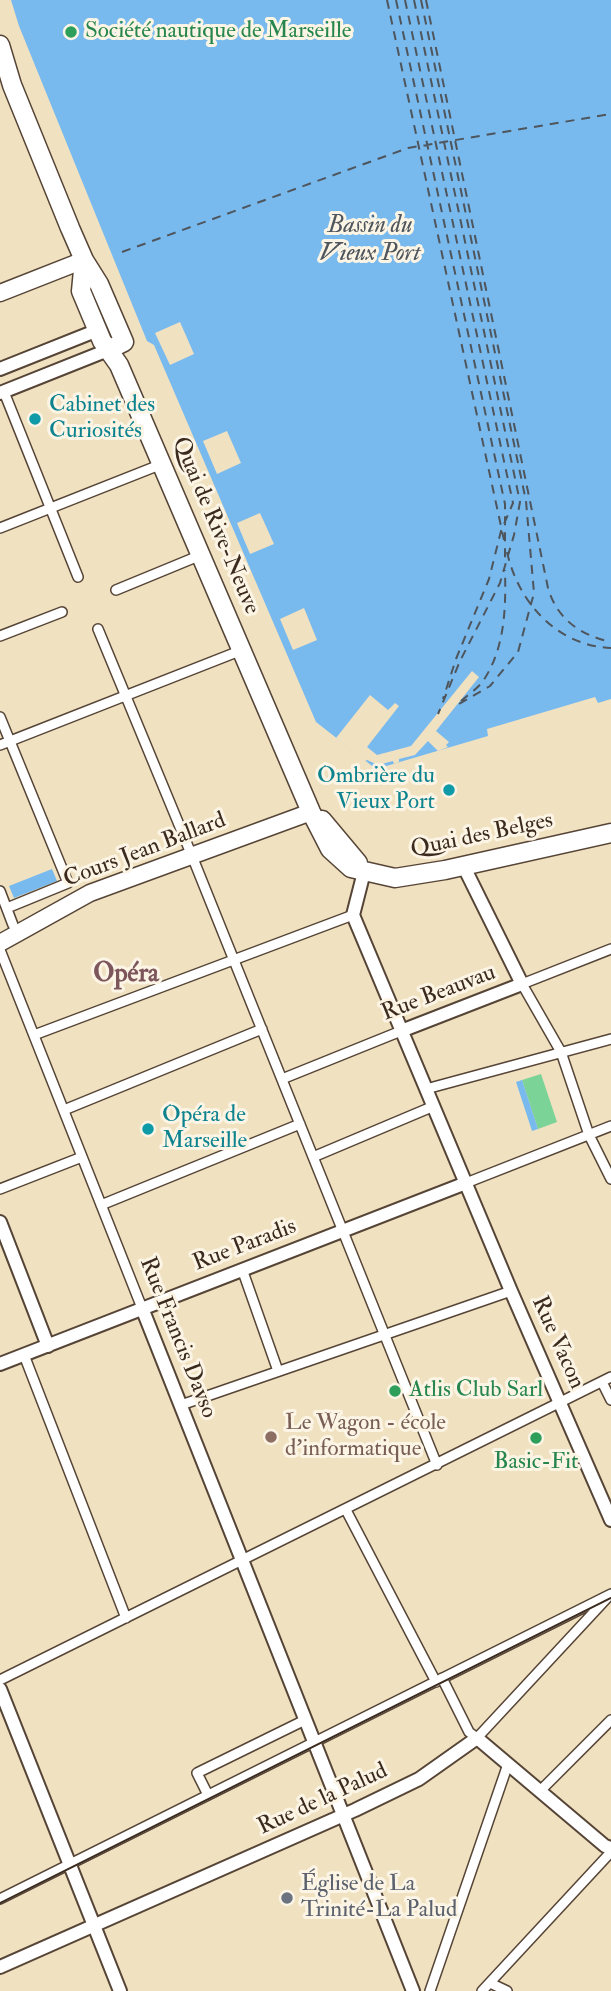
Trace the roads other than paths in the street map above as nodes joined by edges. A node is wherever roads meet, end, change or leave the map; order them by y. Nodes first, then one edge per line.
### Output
1 (0, 45) edge
2 (84, 260) junction
3 (0, 293) edge
4 (98, 330) junction
5 (116, 346) junction
6 (0, 369) edge
7 (2, 392) edge
8 (162, 464) junction
9 (50, 508) junction
10 (0, 528) edge
11 (201, 555) junction
12 (78, 577) dead end
13 (116, 590) dead end
14 (62, 612) dead end
15 (98, 629) dead end
16 (0, 636) edge
17 (242, 650) junction
18 (126, 697) junction
19 (0, 717) edge
20 (5, 743) edge
21 (311, 812) junction
22 (611, 834) edge
23 (192, 856) junction
24 (464, 867) junction
25 (364, 872) junction
26 (68, 883) junction
27 (0, 891) edge
28 (76, 901) junction
29 (7, 908) junction
30 (353, 915) junction
31 (13, 925) dead end
32 (0, 943) edge
33 (611, 949) edge
34 (0, 950) edge
35 (234, 960) junction
36 (522, 984) junction
37 (262, 1030) junction
38 (401, 1031) junction
39 (34, 1035) junction
40 (611, 1039) edge
41 (561, 1052) junction
42 (282, 1079) junction
43 (426, 1089) junction
44 (434, 1106) junction
45 (64, 1110) junction
46 (300, 1124) junction
47 (611, 1126) edge
48 (589, 1135) junction
49 (82, 1157) junction
50 (313, 1157) junction
51 (611, 1179) edge
52 (466, 1183) junction
53 (0, 1189) edge
54 (101, 1205) junction
55 (0, 1224) edge
56 (343, 1231) junction
57 (242, 1269) junction
58 (510, 1291) junction
59 (142, 1308) junction
60 (384, 1335) junction
61 (48, 1346) junction
62 (24, 1355) junction
63 (0, 1364) edge
64 (278, 1371) junction
65 (607, 1379) edge
66 (611, 1400) edge
67 (561, 1402) junction
68 (181, 1405) junction
69 (436, 1465) junction
70 (346, 1510) junction
71 (611, 1520) edge
72 (243, 1561) junction
73 (611, 1594) edge
74 (126, 1618) junction
75 (0, 1680) edge
76 (439, 1680) junction
77 (0, 1689) edge
78 (305, 1720) junction
79 (611, 1720) edge
80 (477, 1738) junction
81 (314, 1742) junction
82 (508, 1764) junction
83 (540, 1791) junction
84 (208, 1795) junction
85 (343, 1815) junction
86 (611, 1850) edge
87 (69, 1865) junction
88 (0, 1899) edge
89 (94, 1926) junction
90 (0, 1967) edge
91 (490, 1983) junction
92 (120, 1991) edge
93 (413, 1991) edge
94 (430, 1991) edge
95 (482, 1991) edge
96 (507, 1991) edge

1 - 2 main road, Quai de Rive-Neuve
2 - 3 street
2 - 4 main road, Quai de Rive-Neuve
2 - 5 main road, Quai de Rive-Neuve
4 - 5 main road, Quai de Rive-Neuve
4 - 6 street
5 - 7 street
5 - 8 main road, Quai de Rive-Neuve
7 - 9 street
8 - 9 street
8 - 11 main road, Quai de Rive-Neuve
9 - 10 street
9 - 12 street
11 - 13 street
11 - 17 main road, Quai de Rive-Neuve
14 - 16 street
15 - 18 street
17 - 18 street
17 - 21 main road, Quai de Rive-Neuve
18 - 20 street
18 - 23 street
19 - 20 street
20 - 26 street
21 - 23 street, Cours Jean Ballard
21 - 25 main road, Quai des Belges
22 - 24 main road, Quai des Belges
23 - 28 street, Cours Jean Ballard
23 - 35 street
24 - 25 main road, Quai des Belges
24 - 36 street
25 - 30 street
26 - 28 street
26 - 29 street
27 - 29 street
28 - 32 street, Cours Jean Ballard
29 - 31 street
30 - 35 street
30 - 38 street, Rue Vacon
33 - 36 street, Rue Beauvau
34 - 39 street, Rue Francis Davso
35 - 37 street
35 - 39 street
36 - 38 street, Rue Beauvau
36 - 41 street
37 - 42 street
37 - 45 street
38 - 42 street, Rue Beauvau
38 - 43 street, Rue Vacon
39 - 45 street, Rue Francis Davso
40 - 41 street
41 - 43 street
41 - 48 street
42 - 46 street
43 - 44 street, Rue Vacon
44 - 50 street
44 - 52 street, Rue Vacon
45 - 49 street, Rue Francis Davso
46 - 50 street
46 - 54 street
47 - 48 street
48 - 51 street
48 - 52 street
49 - 53 street
49 - 54 street, Rue Francis Davso
50 - 56 street
52 - 56 street, Rue Paradis
52 - 58 street, Rue Vacon
54 - 59 street, Rue Francis Davso
55 - 61 street
56 - 57 street, Rue Paradis
56 - 60 street
57 - 59 street, Rue Paradis
57 - 64 street
58 - 60 street
58 - 67 street, Rue Vacon
59 - 61 street, Rue Paradis
59 - 68 street, Rue Francis Davso
60 - 64 street
60 - 69 street
61 - 62 street, Rue Paradis
62 - 63 street, Rue Paradis
62 - 74 street
64 - 68 street
65 - 66 street
65 - 67 street
67 - 69 street
67 - 71 street, Rue Vacon
68 - 72 street, Rue Francis Davso
69 - 70 street
70 - 72 street
70 - 76 street
72 - 74 street
72 - 78 street, Rue Francis Davso
73 - 76 street
73 - 80 street, Rue de la Palud
74 - 75 street
76 - 80 street
76 - 81 street
77 - 87 street
78 - 81 street, Rue Francis Davso
78 - 84 street
79 - 83 street
80 - 82 street
80 - 85 street, Rue de la Palud
81 - 84 street
81 - 85 street, Rue Francis Davso
82 - 83 street
82 - 94 street
83 - 86 street
84 - 87 street
85 - 89 street, Rue de la Palud
85 - 93 street, Rue Francis Davso
86 - 91 street
87 - 88 street
87 - 89 street
89 - 90 street, Rue de la Palud
89 - 92 street
91 - 95 street
91 - 96 street

